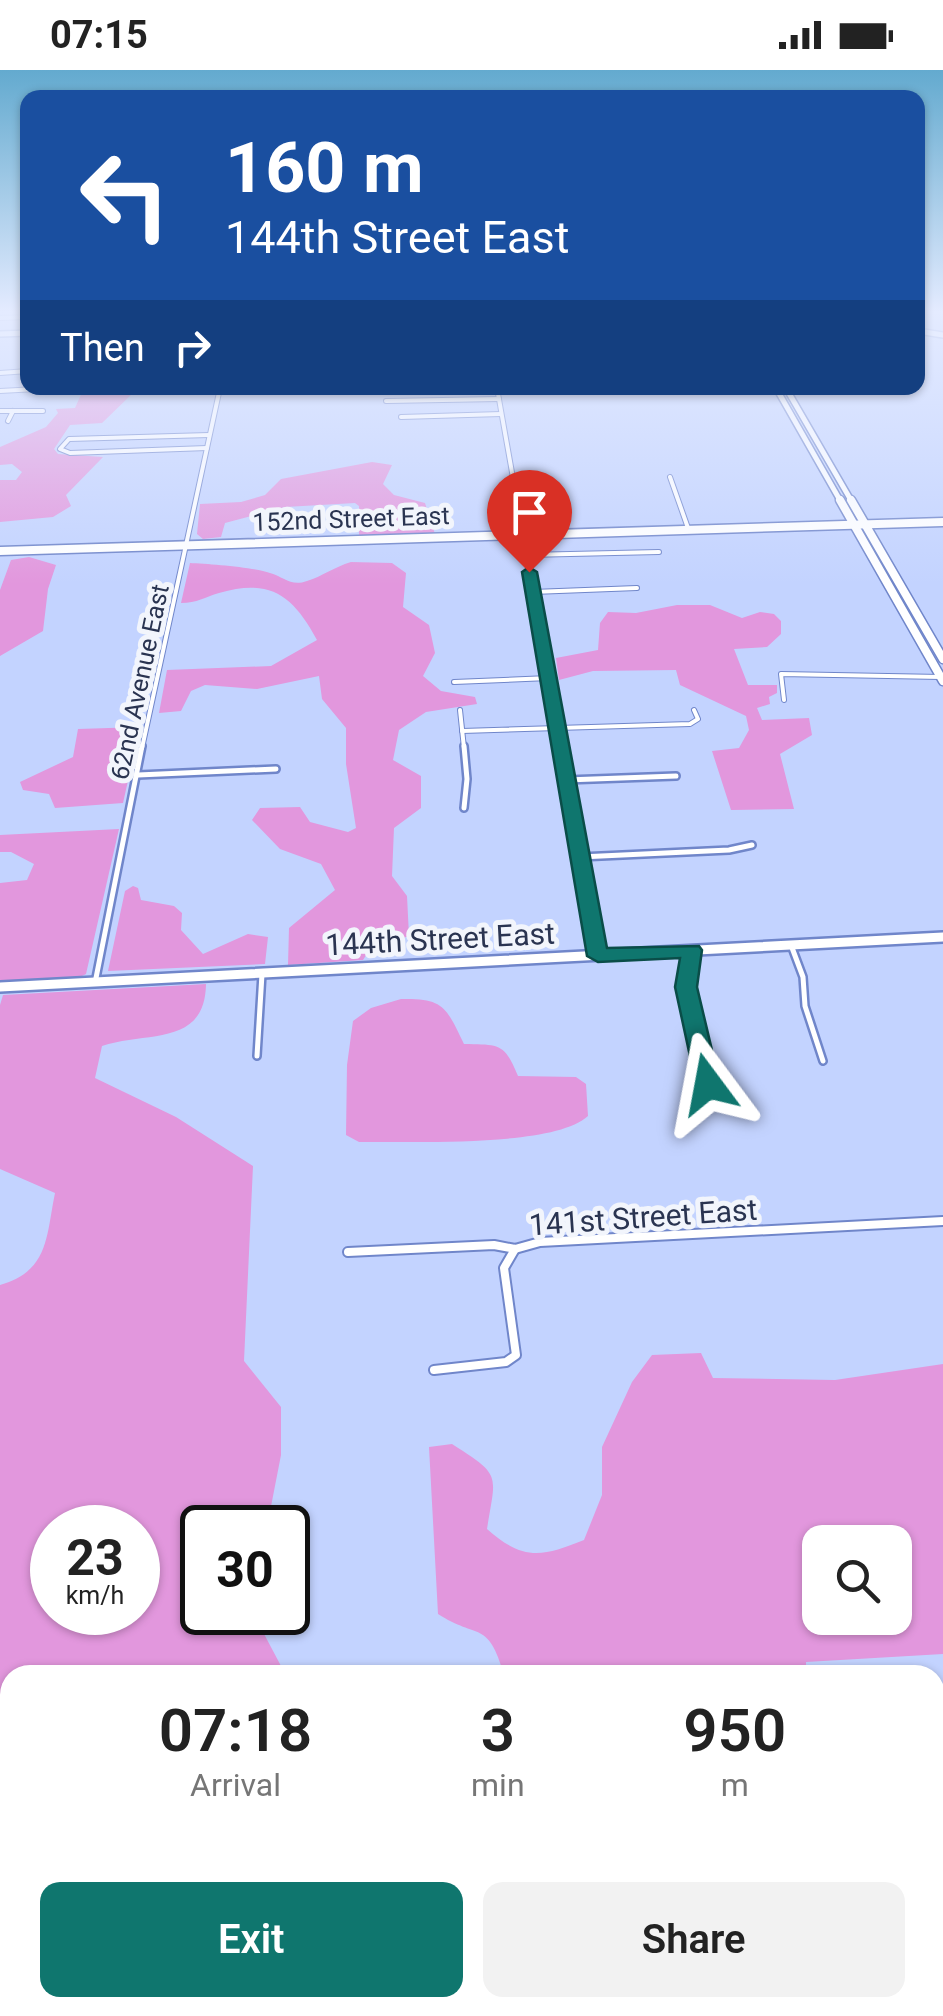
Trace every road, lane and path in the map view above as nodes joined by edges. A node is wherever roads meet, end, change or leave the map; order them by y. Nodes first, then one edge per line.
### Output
1 (217, 402) edge
2 (499, 402) edge
3 (785, 402) edge
4 (794, 402) edge
5 (12, 410) junction
6 (0, 411) edge
7 (44, 412) dead end
8 (501, 414) junction
9 (401, 417) dead end
10 (8, 421) dead end
11 (209, 435) junction
12 (207, 448) junction
13 (670, 477) dead end
14 (943, 522) edge
15 (860, 523) junction
16 (688, 528) junction
17 (522, 534) junction
18 (188, 544) junction
19 (0, 551) edge
20 (659, 552) dead end
21 (526, 555) junction
22 (637, 588) dead end
23 (533, 592) junction
24 (924, 648) junction
25 (943, 661) edge
26 (549, 678) junction
27 (942, 679) edge
28 (454, 682) dead end
29 (784, 700) dead end
30 (460, 710) dead end
31 (694, 710) dead end
32 (558, 728) junction
33 (462, 730) junction
34 (276, 770) dead end
35 (138, 775) junction
36 (676, 776) dead end
37 (566, 780) junction
38 (464, 808) dead end
39 (752, 844) dead end
40 (580, 856) junction
41 (943, 936) edge
42 (791, 945) junction
43 (692, 950) junction
44 (598, 956) junction
45 (262, 974) junction
46 (95, 983) junction
47 (0, 987) edge
48 (256, 1056) dead end
49 (823, 1061) dead end
50 (708, 1084) dead end
51 (943, 1220) edge
52 (515, 1249) junction
53 (348, 1252) dead end
54 (434, 1370) dead end

1 - 11 street, 62nd Avenue East
2 - 8 street
3 - 15 street
4 - 15 street
5 - 6 street
5 - 7 street
5 - 10 street
8 - 9 street
8 - 17 street
11 - 12 street, 62nd Avenue East
11 - 12 street
12 - 18 street, 62nd Avenue East
13 - 16 street
14 - 15 street, 152nd Street East
15 - 16 street, 152nd Street East
15 - 24 street
15 - 25 street
16 - 17 street, 152nd Street East
17 - 18 street, 152nd Street East
17 - 21 street
18 - 19 street, 152nd Street East
18 - 35 street, 62nd Avenue East
20 - 21 street
21 - 23 street
22 - 23 street
23 - 26 street
24 - 25 street
24 - 27 street
26 - 28 street
26 - 32 street
27 - 29 street
30 - 33 street
31 - 32 street
32 - 33 street
32 - 37 street
33 - 38 street
34 - 35 street
35 - 46 street, 62nd Avenue East
36 - 37 street
37 - 40 street
39 - 40 street
40 - 44 street
41 - 42 street, 144th Street East
42 - 43 street, 144th Street East
42 - 49 street
43 - 44 street, 144th Street East
43 - 50 street
44 - 45 street, 144th Street East
45 - 46 street, 144th Street East
45 - 48 street
46 - 47 street, 144th Street East
51 - 52 street, 141st Street East
52 - 53 street, 141st Street East
52 - 54 street

